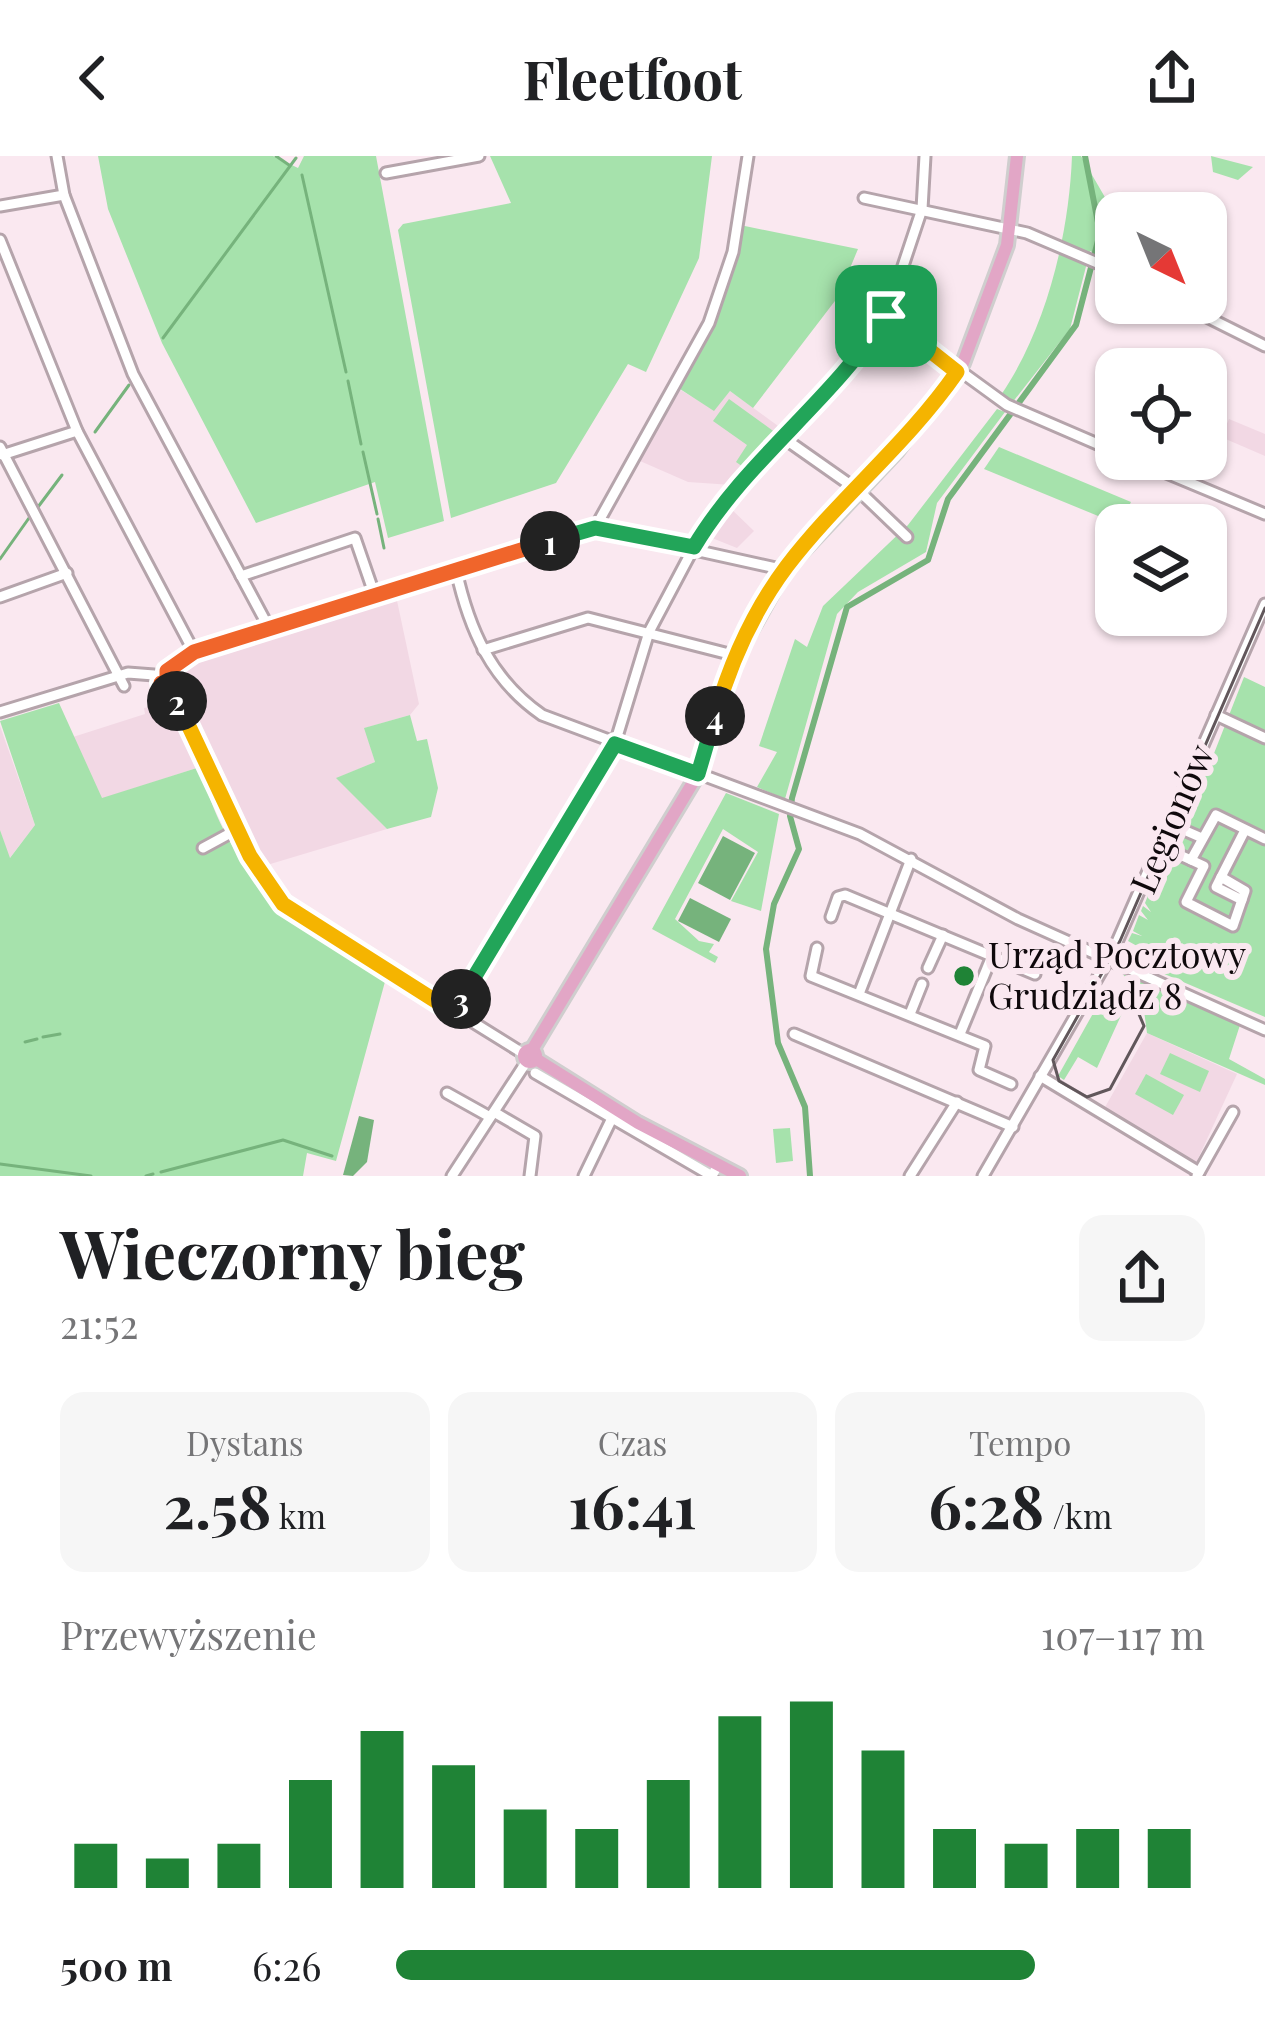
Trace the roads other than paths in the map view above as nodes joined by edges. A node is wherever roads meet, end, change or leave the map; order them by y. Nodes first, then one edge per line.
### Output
1 (57, 156) edge
2 (479, 156) edge
3 (748, 156) edge
4 (925, 156) edge
5 (1017, 156) edge
6 (464, 157) edge
7 (386, 173) dead end
8 (64, 195) junction
9 (864, 198) dead end
10 (0, 206) edge
11 (922, 209) junction
12 (1010, 229) junction
13 (0, 240) edge
14 (1095, 260) edge
15 (886, 316) junction
16 (1221, 324) edge
17 (1265, 346) edge
18 (957, 372) junction
19 (76, 431) junction
20 (785, 439) junction
21 (1095, 443) edge
22 (1, 453) edge
23 (1183, 480) edge
24 (859, 490) junction
25 (1265, 514) edge
26 (595, 528) junction
27 (907, 537) dead end
28 (694, 547) junction
29 (459, 569) junction
30 (785, 570) junction
31 (67, 573) junction
32 (241, 576) junction
33 (375, 596) junction
34 (0, 597) edge
35 (1265, 604) edge
36 (1261, 623) edge
37 (269, 628) junction
38 (649, 632) junction
39 (483, 650) junction
40 (194, 652) junction
41 (736, 656) junction
42 (123, 680) junction
43 (164, 680) junction
44 (0, 712) edge
45 (1216, 715) junction
46 (1265, 737) edge
47 (615, 744) junction
48 (698, 774) junction
49 (1170, 824) junction
50 (243, 830) junction
51 (1245, 830) junction
52 (1202, 838) junction
53 (1265, 839) edge
54 (1160, 846) junction
55 (202, 848) dead end
56 (910, 859) junction
57 (1191, 860) junction
58 (890, 913) junction
59 (831, 916) dead end
60 (943, 935) junction
61 (817, 948) dead end
62 (992, 956) junction
63 (1110, 957) junction
64 (928, 968) dead end
65 (1035, 974) dead end
66 (922, 984) dead end
67 (859, 994) junction
68 (453, 1012) junction
69 (910, 1014) junction
70 (1265, 1030) edge
71 (794, 1034) dead end
72 (960, 1034) junction
73 (531, 1059) junction
74 (1040, 1076) junction
75 (1011, 1084) dead end
76 (447, 1093) dead end
77 (957, 1102) junction
78 (1233, 1112) dead end
79 (492, 1114) junction
80 (613, 1115) junction
81 (1011, 1125) junction
82 (715, 1170) edge
83 (1198, 1174) edge
84 (452, 1176) edge
85 (530, 1176) edge
86 (584, 1176) edge
87 (740, 1176) edge
88 (910, 1176) edge
89 (982, 1176) edge

1 - 8 street
2 - 6 street
3 - 26 street
4 - 11 street
5 - 12 main road
6 - 7 street
8 - 10 street
8 - 32 street
9 - 11 street
11 - 12 street
11 - 15 street
12 - 14 street
12 - 18 main road
13 - 19 street
15 - 18 street
15 - 20 street
16 - 17 street
18 - 21 street
18 - 24 main road
19 - 22 street
19 - 40 street
20 - 24 street
20 - 28 street
22 - 31 street
23 - 25 street
24 - 27 street
24 - 30 main road
26 - 28 street
26 - 29 street
28 - 30 street
28 - 38 street
29 - 33 street
29 - 39 street
30 - 41 main road
31 - 34 street
31 - 42 street
32 - 33 street
32 - 37 street
33 - 37 street
35 - 36 street, Legionów
36 - 45 street, Legionów
37 - 40 street
38 - 39 street
38 - 41 street
38 - 47 street
39 - 47 street
40 - 43 street
41 - 48 main road
42 - 43 street
42 - 44 street
43 - 50 street
45 - 46 street
45 - 49 street, Legionów
47 - 48 street
47 - 68 street
48 - 56 street
48 - 73 main road
49 - 52 street
49 - 54 street, Legionów
50 - 55 street
50 - 68 street
51 - 52 street
51 - 53 street
51 - 57 street
52 - 57 street
54 - 57 street
54 - 63 street, Legionów
56 - 58 street
56 - 63 street
58 - 59 street
58 - 60 street
58 - 67 street
60 - 62 street
60 - 64 street
61 - 67 street
62 - 65 street
62 - 72 street
63 - 70 street
63 - 74 street, Legionów
66 - 69 street
67 - 69 street
68 - 73 street
69 - 72 street
71 - 77 street
72 - 75 street
73 - 79 street
73 - 80 main road
74 - 81 street, Legionów
74 - 83 street
76 - 79 street
77 - 81 street
77 - 88 street
78 - 83 street
79 - 84 street
79 - 85 street
80 - 82 main road
80 - 86 street
81 - 89 street, Legionów
82 - 87 main road

